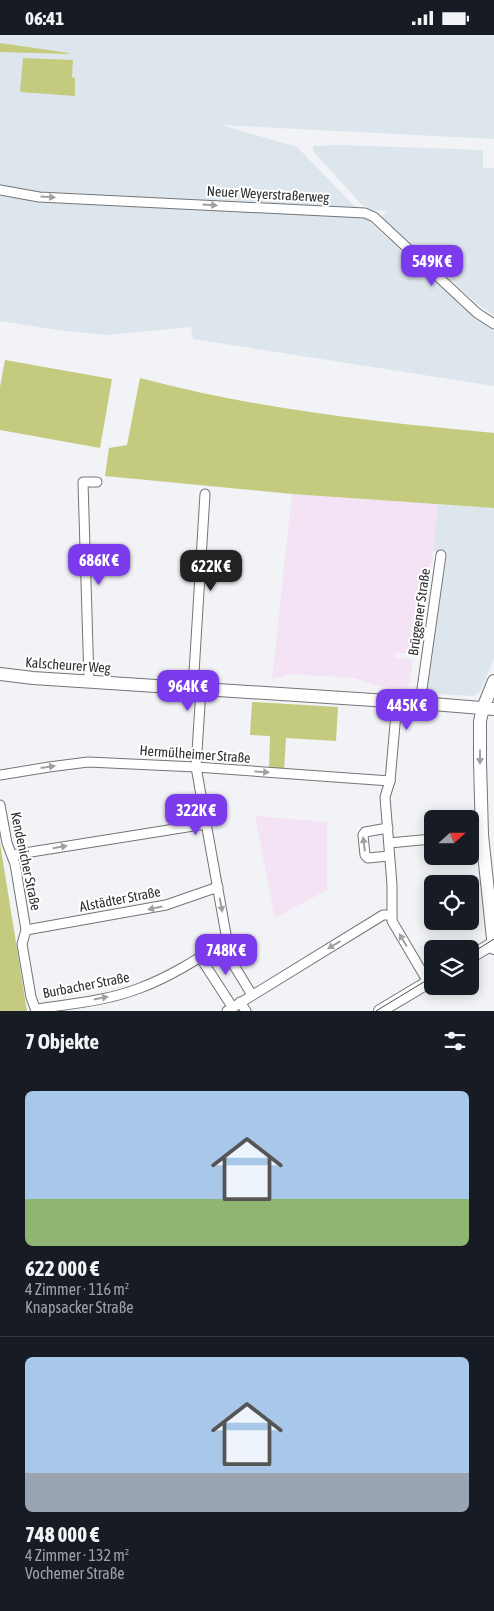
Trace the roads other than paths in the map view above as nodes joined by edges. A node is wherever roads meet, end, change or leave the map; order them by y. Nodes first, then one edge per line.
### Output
1 (0, 190) edge
2 (494, 324) edge
3 (97, 482) dead end
4 (205, 494) dead end
5 (441, 555) dead end
6 (0, 674) edge
7 (89, 681) junction
8 (494, 681) edge
9 (197, 689) junction
10 (397, 702) junction
11 (420, 703) junction
12 (488, 709) edge
13 (196, 767) junction
14 (0, 775) edge
15 (390, 781) junction
16 (0, 805) edge
17 (477, 810) edge
18 (206, 824) junction
19 (388, 828) junction
20 (424, 840) edge
21 (389, 843) junction
22 (479, 853) edge
23 (12, 855) junction
24 (389, 856) junction
25 (218, 887) junction
26 (392, 915) junction
27 (26, 930) junction
28 (221, 944) junction
29 (494, 945) edge
30 (479, 952) edge
31 (200, 957) junction
32 (424, 972) edge
33 (424, 985) edge
34 (252, 995) junction
35 (233, 1007) edge
36 (36, 1010) edge
37 (246, 1011) edge
38 (380, 1011) edge

1 -> 2 street, Neuer Weyerstraßerweg
3 - 7 street
4 - 9 street
5 - 11 street, Brüggener Straße
6 - 7 street, Kalscheurer Weg
7 - 9 street, Kalscheurer Weg
8 - 12 street
9 - 10 street, Kalscheurer Weg
9 - 13 street
10 - 11 street, Kalscheurer Weg
10 - 15 street
11 - 12 street, Kalscheurer Weg
12 -> 17 street
14 -> 13 street, Hermülheimer Straße
13 -> 15 street, Hermülheimer Straße
13 - 18 street
15 - 19 street
16 - 23 street, Kendenicher Straße
23 -> 18 street
18 - 25 street
19 - 21 street
24 -> 19 street
20 - 21 street
21 - 24 street
22 - 29 street
23 - 27 street, Kendenicher Straße
24 - 26 street
25 -> 27 street, Alstädter Straße
25 -> 28 street
32 -> 26 street
26 -> 34 street
27 - 36 street, Kendenicher Straße
28 - 31 street, Burbacher Straße
28 - 34 street
29 - 30 street
31 - 35 street
36 -> 31 street, Burbacher Straße
33 - 38 street
34 - 35 street
35 - 37 street

